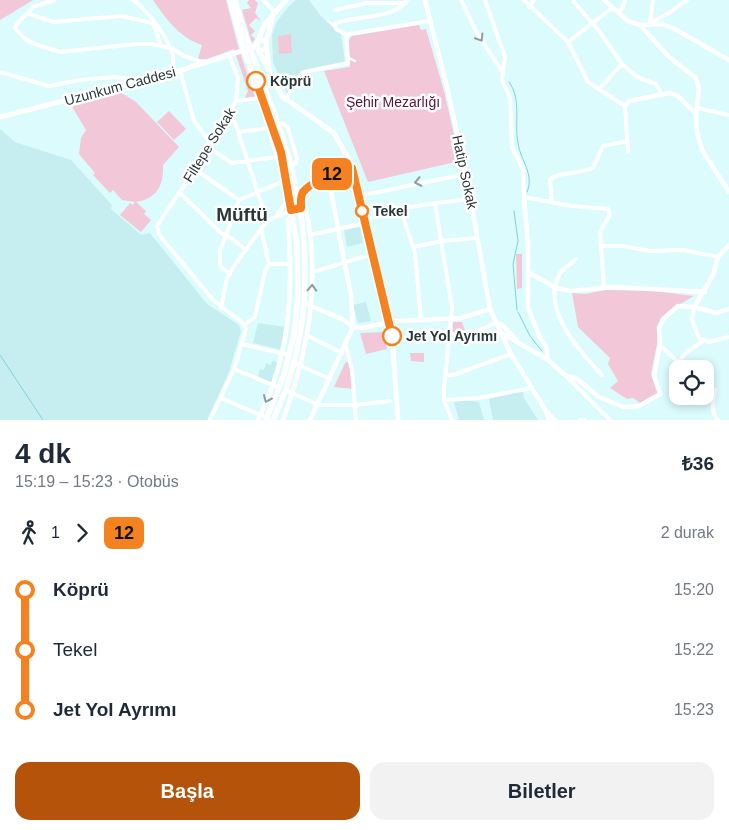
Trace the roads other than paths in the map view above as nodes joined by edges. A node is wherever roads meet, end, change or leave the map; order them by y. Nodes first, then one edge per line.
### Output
1 (54, 0) edge
2 (133, 0) edge
3 (230, 0) edge
4 (235, 0) edge
5 (263, 0) edge
6 (286, 0) edge
7 (424, 0) edge
8 (461, 0) edge
9 (485, 0) edge
10 (524, 0) edge
11 (534, 0) edge
12 (604, 0) edge
13 (625, 0) edge
14 (653, 0) edge
15 (686, 0) edge
16 (407, 1) edge
17 (574, 2) dead end
18 (679, 2) edge
19 (529, 7) junction
20 (612, 8) junction
21 (335, 10) dead end
22 (617, 12) junction
23 (276, 13) junction
24 (29, 14) junction
25 (272, 19) junction
26 (328, 21) dead end
27 (429, 21) junction
28 (592, 23) junction
29 (650, 23) junction
30 (333, 25) junction
31 (640, 25) junction
32 (347, 35) junction
33 (568, 42) junction
34 (266, 45) junction
35 (161, 46) junction
36 (256, 46) junction
37 (169, 48) junction
38 (229, 55) junction
39 (349, 58) junction
40 (729, 60) edge
41 (355, 61) dead end
42 (206, 63) junction
43 (622, 64) junction
44 (269, 69) junction
45 (180, 71) junction
46 (0, 72) edge
47 (504, 73) junction
48 (170, 74) junction
49 (140, 80) junction
50 (599, 89) junction
51 (662, 95) junction
52 (262, 98) junction
53 (285, 100) junction
54 (236, 101) junction
55 (625, 106) junction
56 (697, 108) junction
57 (267, 109) junction
58 (231, 110) junction
59 (696, 114) junction
60 (729, 116) edge
61 (0, 117) edge
62 (268, 128) junction
63 (239, 132) junction
64 (628, 141) junction
65 (210, 146) junction
66 (628, 152) dead end
67 (277, 157) junction
68 (348, 158) junction
69 (248, 162) junction
70 (341, 168) junction
71 (352, 168) junction
72 (195, 169) junction
73 (466, 174) junction
74 (328, 176) junction
75 (284, 181) junction
76 (288, 188) junction
77 (257, 191) junction
78 (179, 192) junction
79 (729, 192) edge
80 (359, 196) junction
81 (300, 197) junction
82 (524, 197) junction
83 (471, 199) junction
84 (239, 200) junction
85 (552, 202) junction
86 (435, 204) junction
87 (291, 207) junction
88 (301, 208) junction
89 (401, 210) junction
90 (276, 215) junction
91 (267, 221) junction
92 (364, 222) junction
93 (261, 229) junction
94 (339, 229) junction
95 (310, 235) junction
96 (226, 236) junction
97 (477, 238) junction
98 (442, 241) junction
99 (729, 245) edge
100 (601, 246) junction
101 (414, 247) junction
102 (246, 250) junction
103 (366, 256) dead end
104 (718, 257) junction
105 (576, 259) dead end
106 (344, 263) junction
107 (269, 264) junction
108 (291, 264) junction
109 (313, 272) junction
110 (528, 272) junction
111 (230, 274) junction
112 (604, 287) junction
113 (556, 288) junction
114 (705, 292) junction
115 (304, 303) junction
116 (312, 305) junction
117 (694, 307) junction
118 (221, 308) junction
119 (490, 309) junction
120 (729, 309) edge
121 (450, 319) junction
122 (421, 320) junction
123 (389, 323) junction
124 (496, 323) junction
125 (244, 324) junction
126 (353, 328) junction
127 (500, 332) junction
128 (449, 334) junction
129 (308, 336) junction
130 (729, 337) edge
131 (704, 342) junction
132 (242, 344) junction
133 (521, 344) junction
134 (660, 345) junction
135 (346, 347) junction
136 (343, 353) junction
137 (286, 354) junction
138 (511, 354) junction
139 (548, 360) junction
140 (294, 363) junction
141 (301, 366) junction
142 (234, 370) junction
143 (565, 375) junction
144 (602, 375) dead end
145 (445, 376) junction
146 (330, 379) junction
147 (273, 385) junction
148 (532, 388) junction
149 (282, 389) junction
150 (715, 390) dead end
151 (293, 392) junction
152 (221, 398) junction
153 (444, 400) junction
154 (390, 401) dead end
155 (318, 404) junction
156 (354, 405) junction
157 (546, 411) junction
158 (260, 414) junction
159 (270, 419) edge
160 (210, 420) edge
161 (258, 420) edge
162 (282, 420) edge
163 (310, 420) edge
164 (356, 420) edge
165 (398, 420) edge
166 (452, 420) edge
167 (550, 420) edge
168 (555, 420) edge
169 (580, 420) edge
170 (585, 420) edge
171 (610, 420) edge
172 (718, 420) edge

1 - 24 street
2 - 37 street
3 - 52 main road
4 - 81 main road
5 - 23 street
6 - 23 main road
7 - 27 street, Hatip Sokak
8 -> 47 street
9 - 47 street
10 - 19 street
11 - 19 street
12 - 20 street
13 - 22 street
14 - 29 street
15 - 18 street
16 - 21 street
16 - 30 street
17 - 28 street
18 - 29 street
19 - 33 street
20 - 22 street
20 - 28 street
22 - 31 street
23 - 25 main road
24 - 35 street
24 - 35 street
25 - 34 main road
25 - 36 main road
26 - 30 street
27 - 32 street
27 - 73 street, Hatip Sokak
28 - 33 street
28 - 43 street
29 - 31 street
29 - 40 street
30 - 32 street
31 - 56 street
32 - 39 street
33 - 50 street
34 - 36 main road, Uzunkum Caddesi
34 - 44 main road
35 - 37 street
36 - 38 main road, Uzunkum Caddesi
36 - 44 main road
37 - 42 street
37 - 48 street
38 - 42 main road, Uzunkum Caddesi
38 - 54 street, Filtepe Sokak
39 - 41 street
39 - 53 street
42 - 45 main road, Uzunkum Caddesi
43 - 50 street
43 - 51 street
44 - 53 main road
45 - 48 main road, Uzunkum Caddesi
45 - 65 street
46 - 49 street
47 - 82 street
48 - 49 main road, Uzunkum Caddesi
49 - 61 main road, Uzunkum Caddesi
50 - 55 street
51 - 55 street
51 - 59 street
52 - 54 street
52 - 57 main road
53 - 68 main road
54 - 58 street, Filtepe Sokak
55 - 64 street
56 - 59 street
56 - 60 street
57 - 62 street
57 - 76 main road
58 - 63 street
58 - 65 street, Filtepe Sokak
59 - 79 street
62 - 63 street
62 - 67 street
63 - 69 street
64 - 66 street
64 - 85 street
65 - 69 street
65 - 72 street, Filtepe Sokak
67 - 69 street
67 - 75 street
68 - 70 main road
68 - 71 main road
69 - 77 street
70 - 71 main road
70 - 74 main road
71 - 80 main road
72 - 78 street, Filtepe Sokak
72 - 84 street
73 -> 80 street
73 - 83 street, Hatip Sokak
74 - 81 main road
74 - 94 street
75 - 76 street
75 - 77 street
76 - 87 main road
77 - 84 street
77 - 91 street
78 - 96 street
78 - 118 street, Filtepe Sokak
80 - 92 main road
81 - 87 main road
81 - 88 main road
81 - 95 street
82 - 85 street
82 - 110 street
83 - 86 street
83 - 97 street, Hatip Sokak
84 - 96 street
85 - 100 street
86 - 89 street
86 - 98 street
87 - 88 main road
87 - 90 street
87 - 90 street
87 - 108 street
87 - 137 main road
88 - 115 main road
89 - 92 street
89 - 101 street
90 - 91 street
91 - 93 street
92 - 94 street
92 - 123 main road
93 - 102 street
93 - 107 street
94 - 95 street
94 - 106 street
95 - 109 street
96 - 102 street
96 - 111 street
97 - 98 street
97 - 119 street, Hatip Sokak
98 - 101 street
98 - 121 street
99 - 104 street
100 - 104 street
100 - 112 street
101 - 122 street
102 - 111 street
103 - 106 street
104 - 114 street
105 - 113 street
106 - 109 street
106 - 126 street
107 - 108 street
107 - 125 street
108 - 137 street
116 -> 109 street
110 - 113 street
110 - 139 street
111 - 118 street
112 - 113 street
112 - 114 street
113 - 144 street
114 - 117 street
115 - 116 street
115 - 140 main road
116 - 126 street
116 - 129 street
117 - 120 street
117 - 131 street
117 - 134 street
118 - 125 street
119 - 121 street
119 - 124 street, Hatip Sokak
121 - 122 street
121 - 128 street
122 - 123 street
123 - 126 street
123 - 165 main road
124 - 127 street, Hatip Sokak
124 - 128 street
124 - 133 street
125 - 132 street
126 - 135 street
127 - 133 street
127 - 138 street, Hatip Sokak
128 - 145 street
129 - 136 street
129 - 141 street
130 - 131 street
131 - 134 street
132 - 137 street
132 - 142 street
133 - 139 street
134 - 143 street
135 - 136 street
135 - 156 street
136 - 146 street
137 - 147 street
137 - 149 main road
138 - 145 street
138 - 148 street, Hatip Sokak
139 - 143 street
140 - 141 street
140 - 149 main road
141 - 146 street
141 - 151 street
142 - 147 street
142 - 152 street
143 - 171 street
145 - 153 street
146 - 155 street
147 - 149 street
147 -> 158 street
148 - 153 street
148 - 157 street, Hatip Sokak
149 - 151 street
149 - 159 main road
150 - 172 street
151 - 155 street
151 - 162 street
152 - 158 street
152 - 160 street
153 - 166 street
154 - 156 street
155 - 156 street
155 - 163 street
156 - 164 street
157 - 167 street, Hatip Sokak
157 - 168 street, Hatip Sokak
158 - 159 street
158 - 161 street
159 - 162 street
169 - 170 street

